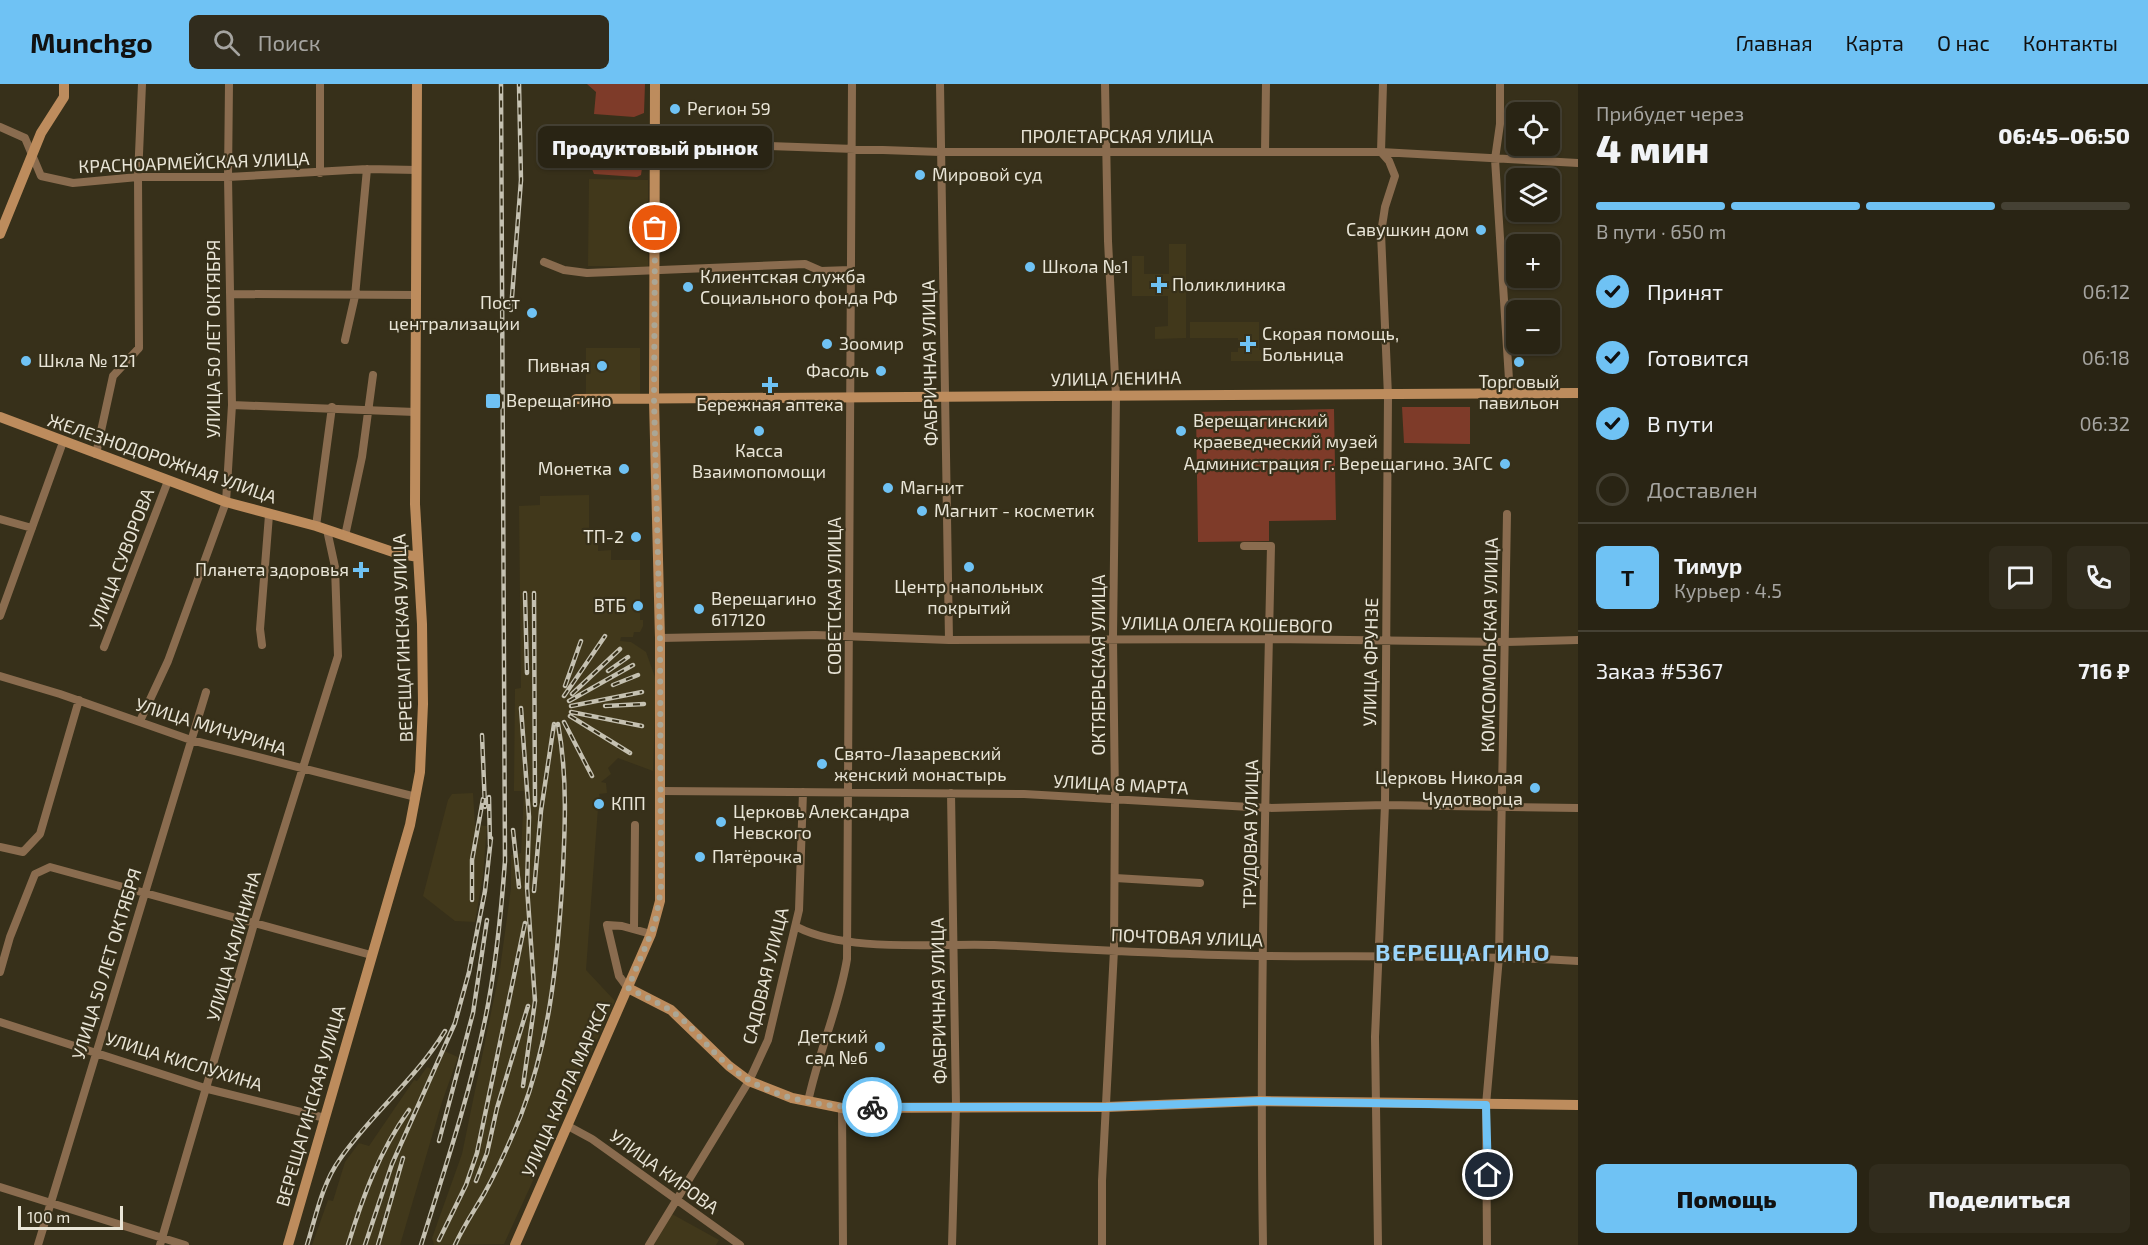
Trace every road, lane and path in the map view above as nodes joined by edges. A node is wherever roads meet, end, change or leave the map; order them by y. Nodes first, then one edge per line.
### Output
1 (64, 84) edge
2 (142, 84) edge
3 (229, 84) edge
4 (320, 84) edge
5 (417, 84) edge
6 (655, 84) edge
7 (852, 84) edge
8 (940, 84) edge
9 (1105, 84) edge
10 (1266, 84) edge
11 (1383, 84) edge
12 (1500, 84) edge
13 (0, 127) edge
14 (655, 142) junction
15 (852, 148) junction
16 (940, 152) junction
17 (1105, 152) junction
18 (1265, 152) junction
19 (1381, 152) junction
20 (33, 159) junction
21 (1496, 159) junction
22 (1578, 163) edge
23 (368, 169) junction
24 (417, 170) junction
25 (320, 173) junction
26 (138, 177) junction
27 (228, 177) junction
28 (0, 234) edge
29 (543, 262) dead end
30 (850, 270) junction
31 (655, 272) junction
32 (231, 294) junction
33 (416, 295) junction
34 (355, 296) junction
35 (345, 340) dead end
36 (373, 375) dead end
37 (1578, 393) edge
38 (1510, 394) junction
39 (851, 396) junction
40 (1116, 396) junction
41 (1388, 396) junction
42 (946, 397) junction
43 (576, 399) dead end
44 (654, 400) junction
45 (232, 405) junction
46 (332, 407) junction
47 (369, 411) junction
48 (415, 412) junction
49 (0, 417) edge
50 (63, 442) junction
51 (96, 454) junction
52 (168, 482) junction
53 (226, 502) junction
54 (1507, 514) dead end
55 (269, 515) junction
56 (0, 519) edge
57 (316, 526) junction
58 (32, 528) junction
59 (327, 530) junction
60 (345, 536) junction
61 (1244, 546) dead end
62 (418, 556) junction
63 (0, 616) edge
64 (850, 637) junction
65 (660, 638) junction
66 (1113, 639) junction
67 (1269, 639) junction
68 (949, 640) junction
69 (1578, 640) edge
70 (1386, 642) junction
71 (1506, 642) junction
72 (262, 645) dead end
73 (104, 647) dead end
74 (0, 676) edge
75 (206, 692) dead end
76 (79, 700) junction
77 (140, 721) junction
78 (191, 740) junction
79 (303, 770) junction
80 (661, 791) junction
81 (803, 792) junction
82 (850, 793) junction
83 (951, 793) junction
84 (416, 797) junction
85 (1115, 800) junction
86 (1385, 805) junction
87 (1503, 807) junction
88 (1267, 808) junction
89 (1578, 808) edge
90 (635, 825) dead end
91 (0, 847) edge
92 (1115, 878) junction
93 (1200, 883) dead end
94 (145, 894) junction
95 (254, 924) junction
96 (797, 927) junction
97 (634, 929) junction
98 (651, 934) junction
99 (847, 943) junction
100 (952, 944) junction
101 (1114, 950) junction
102 (371, 955) junction
103 (1377, 955) junction
104 (1264, 956) junction
105 (1499, 957) junction
106 (1578, 961) edge
107 (0, 972) edge
108 (628, 988) junction
109 (0, 1022) edge
110 (95, 1051) junction
111 (750, 1081) junction
112 (208, 1089) junction
113 (1260, 1101) junction
114 (808, 1102) junction
115 (1375, 1103) junction
116 (1486, 1105) junction
117 (1578, 1105) edge
118 (956, 1106) junction
119 (1106, 1107) junction
120 (842, 1108) junction
121 (325, 1118) junction
122 (568, 1125) junction
123 (0, 1187) edge
124 (678, 1200) junction
125 (51, 1201) junction
126 (162, 1241) edge
127 (38, 1245) edge
128 (185, 1245) edge
129 (288, 1245) edge
130 (515, 1245) edge
131 (649, 1245) edge
132 (740, 1245) edge
133 (843, 1245) edge
134 (952, 1245) edge
135 (1102, 1245) edge
136 (1263, 1245) edge
137 (1378, 1245) edge
138 (1487, 1245) edge

1 - 20 street
2 - 26 street
3 - 27 street, УЛИЦА 50 ЛЕТ ОКТЯБРЯ
4 - 25 street
5 - 24 street, ВЕРЕЩАГИНСКАЯ УЛИЦА
6 - 14 street, УЛИЦА КАРЛА МАРКСА
7 - 15 street, СОВЕТСКАЯ УЛИЦА
8 - 16 street, ФАБРИЧНАЯ УЛИЦА
9 - 17 street, ОКТЯБРЬСКАЯ УЛИЦА
10 - 18 street
11 - 19 street, УЛИЦА ФРУНЗЕ
12 - 21 street
13 - 20 street, КРАСНОАРМЕЙСКАЯ УЛИЦА
14 - 15 street, ПРОЛЕТАРСКАЯ УЛИЦА
14 - 31 street, УЛИЦА КАРЛА МАРКСА
15 - 16 street, ПРОЛЕТАРСКАЯ УЛИЦА
15 - 30 street, СОВЕТСКАЯ УЛИЦА
16 - 17 street, ПРОЛЕТАРСКАЯ УЛИЦА
16 - 42 street, ФАБРИЧНАЯ УЛИЦА
17 - 18 street, ПРОЛЕТАРСКАЯ УЛИЦА
17 - 40 street, ОКТЯБРЬСКАЯ УЛИЦА
18 - 19 street, ПРОЛЕТАРСКАЯ УЛИЦА
19 - 21 street, ПРОЛЕТАРСКАЯ УЛИЦА
19 - 41 street, УЛИЦА ФРУНЗЕ
20 - 26 street, КРАСНОАРМЕЙСКАЯ УЛИЦА
20 - 28 street
21 - 22 street, ПРОЛЕТАРСКАЯ УЛИЦА
21 - 38 street
23 - 24 street, КРАСНОАРМЕЙСКАЯ УЛИЦА
23 - 25 street, КРАСНОАРМЕЙСКАЯ УЛИЦА
23 - 34 street
24 - 33 street, ВЕРЕЩАГИНСКАЯ УЛИЦА
25 - 27 street, КРАСНОАРМЕЙСКАЯ УЛИЦА
26 - 27 street, КРАСНОАРМЕЙСКАЯ УЛИЦА
26 - 51 street
27 - 32 street, УЛИЦА 50 ЛЕТ ОКТЯБРЯ
29 - 31 street
30 - 31 street
30 - 39 street, СОВЕТСКАЯ УЛИЦА
31 - 44 street, УЛИЦА КАРЛА МАРКСА
32 - 34 street
32 - 45 street, УЛИЦА 50 ЛЕТ ОКТЯБРЯ
33 - 34 street
33 - 48 street, ВЕРЕЩАГИНСКАЯ УЛИЦА
34 - 35 street
36 - 47 street
37 - 38 street, УЛИЦА ЛЕНИНА
38 - 41 street, УЛИЦА ЛЕНИНА
39 - 42 street, УЛИЦА ЛЕНИНА
39 - 44 street, УЛИЦА ЛЕНИНА
39 - 64 street, СОВЕТСКАЯ УЛИЦА
40 - 41 street, УЛИЦА ЛЕНИНА
40 - 42 street, УЛИЦА ЛЕНИНА
40 - 66 street, ОКТЯБРЬСКАЯ УЛИЦА
41 - 70 street, УЛИЦА ФРУНЗЕ
42 - 68 street, ФАБРИЧНАЯ УЛИЦА
43 - 44 street, УЛИЦА ЛЕНИНА
44 - 65 street, УЛИЦА КАРЛА МАРКСА
45 - 46 street
45 - 53 street, УЛИЦА 50 ЛЕТ ОКТЯБРЯ
46 - 47 street
46 - 57 street
47 - 48 street
47 - 60 street
48 - 62 street, ВЕРЕЩАГИНСКАЯ УЛИЦА
49 - 50 street, ЖЕЛЕЗНОДОРОЖНАЯ УЛИЦА
50 - 51 street, ЖЕЛЕЗНОДОРОЖНАЯ УЛИЦА
50 - 58 street
51 - 52 street, ЖЕЛЕЗНОДОРОЖНАЯ УЛИЦА
52 - 53 street, ЖЕЛЕЗНОДОРОЖНАЯ УЛИЦА
52 - 73 street, УЛИЦА СУВОРОВА
53 - 55 street, ЖЕЛЕЗНОДОРОЖНАЯ УЛИЦА
53 - 77 street, УЛИЦА 50 ЛЕТ ОКТЯБРЯ
54 - 71 street, КОМСОМОЛЬСКАЯ УЛИЦА
55 - 57 street, ЖЕЛЕЗНОДОРОЖНАЯ УЛИЦА
55 - 72 street
56 - 58 street
57 - 59 street, ЖЕЛЕЗНОДОРОЖНАЯ УЛИЦА
58 - 63 street
59 - 60 street, ЖЕЛЕЗНОДОРОЖНАЯ УЛИЦА
59 - 79 street, УЛИЦА КАЛИНИНА
60 - 62 street, ЖЕЛЕЗНОДОРОЖНАЯ УЛИЦА
61 - 67 street, ТРУДОВАЯ УЛИЦА
62 - 84 street, ВЕРЕЩАГИНСКАЯ УЛИЦА
64 - 65 street, УЛИЦА ОЛЕГА КОШЕВОГО
64 - 68 street, УЛИЦА ОЛЕГА КОШЕВОГО
64 - 82 street, СОВЕТСКАЯ УЛИЦА
65 - 80 street, УЛИЦА КАРЛА МАРКСА
66 - 67 street, УЛИЦА ОЛЕГА КОШЕВОГО
66 - 68 street, УЛИЦА ОЛЕГА КОШЕВОГО
66 - 85 street, ОКТЯБРЬСКАЯ УЛИЦА
67 - 70 street, УЛИЦА ОЛЕГА КОШЕВОГО
67 - 88 street, ТРУДОВАЯ УЛИЦА
69 - 71 street, УЛИЦА ОЛЕГА КОШЕВОГО
70 - 71 street, УЛИЦА ОЛЕГА КОШЕВОГО
70 - 86 street, УЛИЦА ФРУНЗЕ
71 - 87 street, КОМСОМОЛЬСКАЯ УЛИЦА
74 - 76 street, УЛИЦА МИЧУРИНА
75 - 78 street, УЛИЦА 50 ЛЕТ ОКТЯБРЯ
76 - 77 street, УЛИЦА МИЧУРИНА
76 - 91 street
77 - 78 street, УЛИЦА МИЧУРИНА
78 - 79 street, УЛИЦА МИЧУРИНА
78 - 94 street, УЛИЦА 50 ЛЕТ ОКТЯБРЯ
79 - 84 street, УЛИЦА МИЧУРИНА
79 - 95 street, УЛИЦА КАЛИНИНА
80 - 81 street, УЛИЦА 8 МАРТА
80 - 98 street, УЛИЦА КАРЛА МАРКСА
81 - 82 street, УЛИЦА 8 МАРТА
81 - 96 street, САДОВАЯ УЛИЦА
82 - 83 street, УЛИЦА 8 МАРТА
82 - 99 street, СОВЕТСКАЯ УЛИЦА
83 - 85 street, УЛИЦА 8 МАРТА
83 - 100 street, ФАБРИЧНАЯ УЛИЦА
84 - 102 street, ВЕРЕЩАГИНСКАЯ УЛИЦА
85 - 88 street, УЛИЦА 8 МАРТА
85 - 92 street, ОКТЯБРЬСКАЯ УЛИЦА
86 - 87 street, УЛИЦА 8 МАРТА
86 - 88 street, УЛИЦА 8 МАРТА
86 - 103 street, УЛИЦА ФРУНЗЕ
87 - 89 street, УЛИЦА 8 МАРТА
87 - 105 street, КОМСОМОЛЬСКАЯ УЛИЦА
88 - 104 street, ТРУДОВАЯ УЛИЦА
90 - 97 street
92 - 93 street
92 - 101 street, ОКТЯБРЬСКАЯ УЛИЦА
94 - 95 street
94 - 107 street
94 - 110 street, УЛИЦА 50 ЛЕТ ОКТЯБРЯ
95 - 102 street
95 - 112 street, УЛИЦА КАЛИНИНА
96 - 99 street, ПОЧТОВАЯ УЛИЦА
96 - 111 street, САДОВАЯ УЛИЦА
97 - 98 street
97 - 108 street
98 - 108 street, УЛИЦА КАРЛА МАРКСА
99 - 100 street, ПОЧТОВАЯ УЛИЦА
99 - 114 street, СОВЕТСКАЯ УЛИЦА
100 - 101 street, ПОЧТОВАЯ УЛИЦА
100 - 118 street, ФАБРИЧНАЯ УЛИЦА
101 - 104 street, ПОЧТОВАЯ УЛИЦА
101 - 119 street, ОКТЯБРЬСКАЯ УЛИЦА
102 - 121 street, ВЕРЕЩАГИНСКАЯ УЛИЦА
103 - 104 street, ПОЧТОВАЯ УЛИЦА
103 - 105 street, ПОЧТОВАЯ УЛИЦА
103 - 115 street, УЛИЦА ФРУНЗЕ
104 - 113 street, ТРУДОВАЯ УЛИЦА
105 - 106 street, ПОЧТОВАЯ УЛИЦА
105 - 116 street, КОМСОМОЛЬСКАЯ УЛИЦА
108 - 111 street
108 - 122 street, УЛИЦА КАРЛА МАРКСА
109 - 110 street, УЛИЦА КИСЛУХИНА
110 - 112 street, УЛИЦА КИСЛУХИНА
110 - 125 street, УЛИЦА 50 ЛЕТ ОКТЯБРЯ
111 - 114 street
111 - 124 street, САДОВАЯ УЛИЦА
112 - 121 street, УЛИЦА КИСЛУХИНА
112 - 126 street, УЛИЦА КАЛИНИНА
113 - 115 street
113 - 119 street
113 - 136 street, ТРУДОВАЯ УЛИЦА
114 - 120 street
115 - 116 street
115 - 137 street, УЛИЦА ФРУНЗЕ
116 - 117 street
116 - 138 street, КОМСОМОЛЬСКАЯ УЛИЦА
118 - 119 street
118 - 120 street
118 - 134 street, ФАБРИЧНАЯ УЛИЦА
119 - 135 street, ОКТЯБРЬСКАЯ УЛИЦА
120 - 133 street
121 - 129 street, ВЕРЕЩАГИНСКАЯ УЛИЦА
122 - 124 street, УЛИЦА КИРОВА
122 - 130 street, УЛИЦА КАРЛА МАРКСА
123 - 125 street
124 - 131 street, САДОВАЯ УЛИЦА
124 - 132 street, УЛИЦА КИРОВА
125 - 126 street
125 - 127 street, УЛИЦА 50 ЛЕТ ОКТЯБРЯ
126 - 128 street

